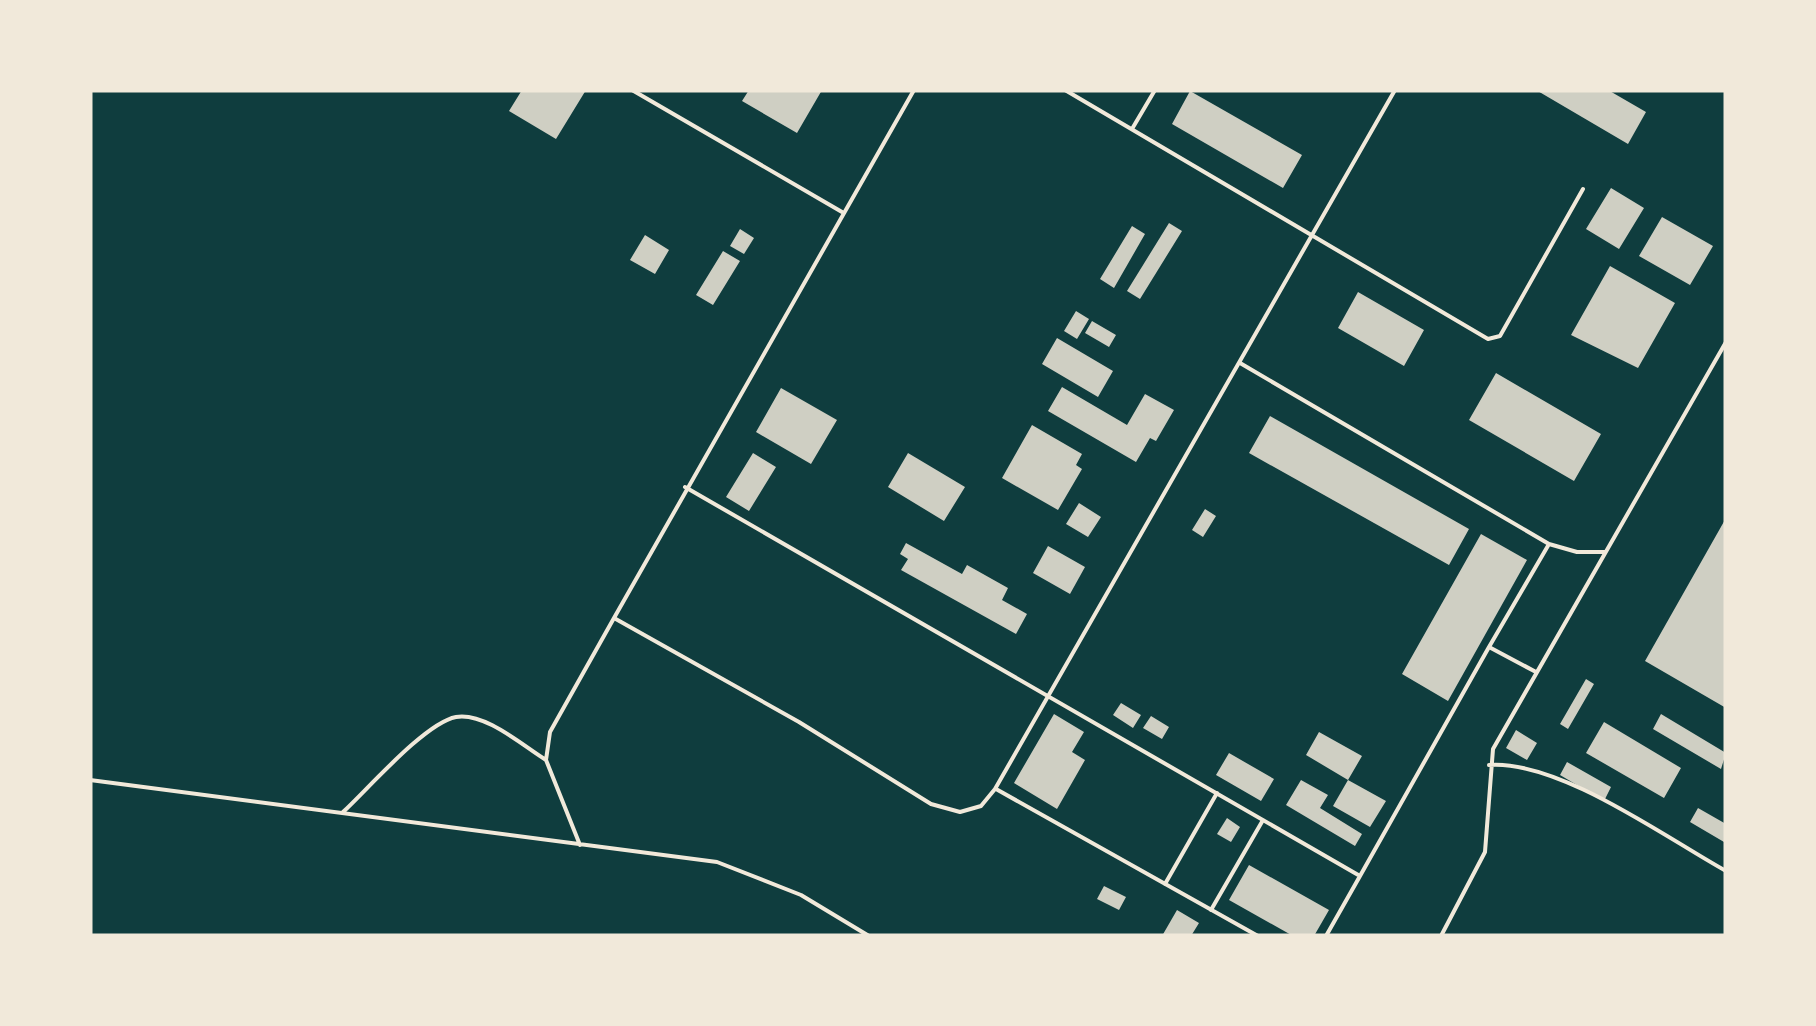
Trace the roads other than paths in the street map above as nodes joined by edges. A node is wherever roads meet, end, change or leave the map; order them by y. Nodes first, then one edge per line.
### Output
1 (632, 90) edge
2 (914, 90) edge
3 (1065, 90) edge
4 (1154, 90) edge
5 (1395, 90) edge
6 (1132, 129) junction
7 (1583, 189) dead end
8 (842, 212) junction
9 (1312, 236) junction
10 (1726, 342) edge
11 (1240, 363) junction
12 (685, 487) junction
13 (1548, 544) junction
14 (1606, 552) junction
15 (614, 618) junction
16 (1489, 646) junction
17 (1536, 672) junction
18 (1049, 695) junction
19 (546, 760) junction
20 (1489, 765) junction
21 (90, 780) edge
22 (995, 789) junction
23 (1217, 793) junction
24 (341, 814) junction
25 (1262, 820) junction
26 (580, 846) junction
27 (1726, 872) edge
28 (1360, 876) junction
29 (1164, 884) junction
30 (1211, 910) junction
31 (869, 936) edge
32 (1258, 936) edge
33 (1326, 936) edge
34 (1440, 936) edge

1 - 8 lane
2 - 8 lane
3 - 6 lane
4 - 6 lane
5 - 9 lane
6 - 9 lane
7 - 9 lane
8 - 12 lane
9 - 11 lane
10 - 14 lane
11 - 13 lane
11 - 18 lane
12 - 15 lane
12 - 18 lane
13 - 14 lane
13 - 16 lane
14 - 17 lane
15 - 19 lane
15 - 22 lane
16 - 17 lane
16 - 28 lane
17 - 20 lane
18 - 22 lane
18 - 23 lane
19 - 24 lane
19 - 26 lane
20 - 27 lane
20 - 34 lane
21 - 24 lane
22 - 29 lane
23 - 25 lane
23 - 29 lane
24 - 26 lane
25 - 28 lane
25 - 30 lane
26 - 31 lane
28 - 33 lane
29 - 30 lane
30 - 32 lane

